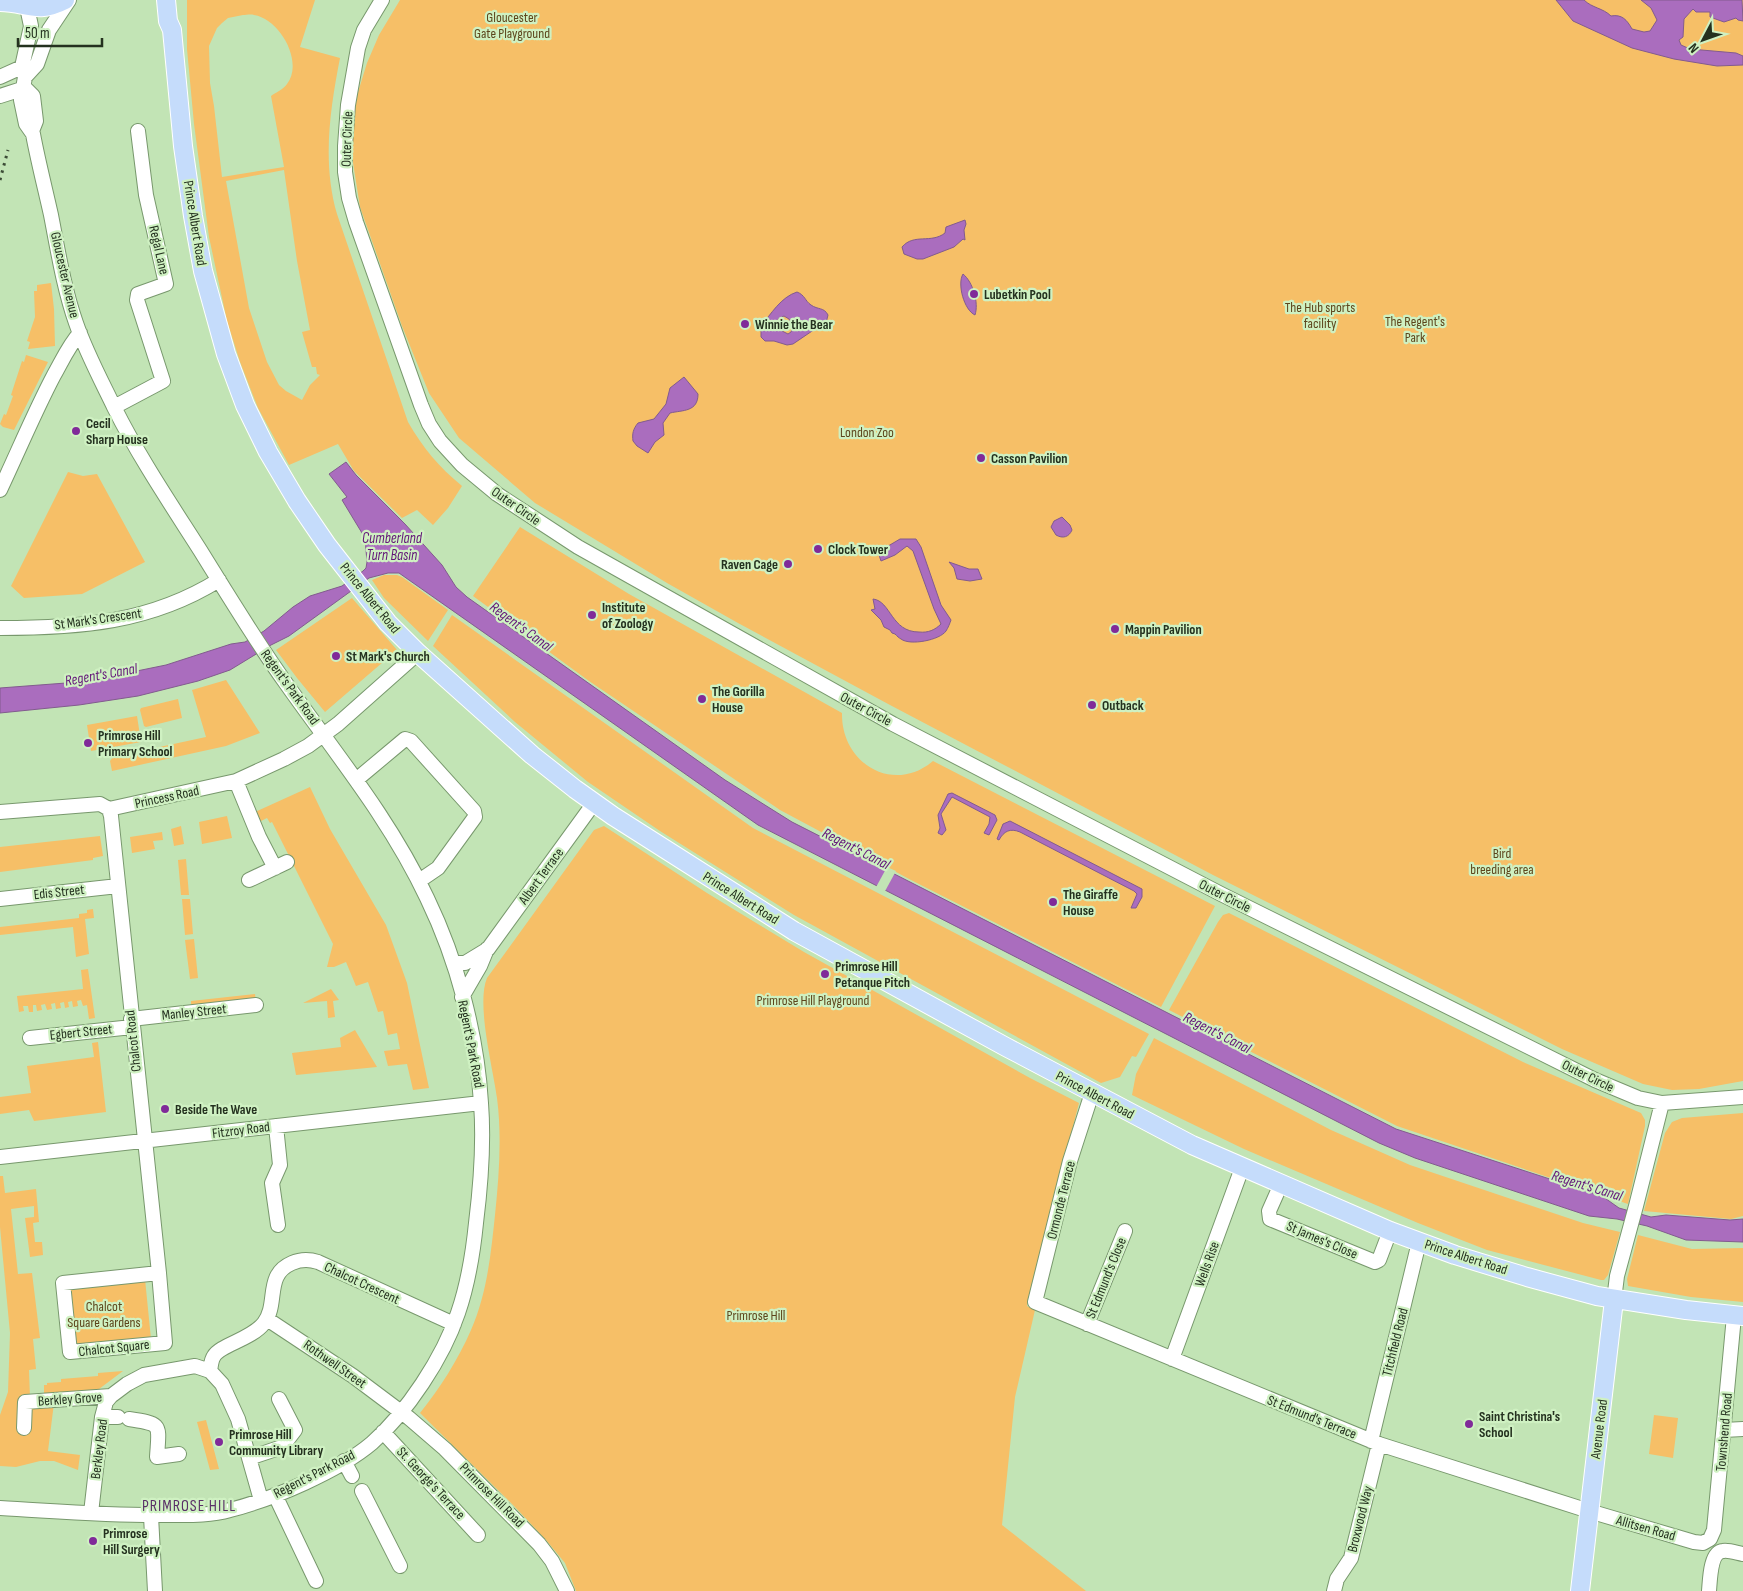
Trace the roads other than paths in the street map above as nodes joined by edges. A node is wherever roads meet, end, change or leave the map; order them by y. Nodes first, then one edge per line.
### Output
1 (67, 0) edge
2 (162, 0) edge
3 (166, 0) edge
4 (177, 0) edge
5 (382, 0) edge
6 (22, 3) edge
7 (170, 26) junction
8 (45, 38) junction
9 (0, 77) edge
10 (24, 77) junction
11 (0, 96) edge
12 (138, 131) dead end
13 (80, 333) junction
14 (114, 407) junction
15 (0, 490) edge
16 (218, 580) junction
17 (0, 628) edge
18 (418, 653) junction
19 (324, 735) junction
20 (356, 780) junction
21 (236, 782) junction
22 (594, 803) junction
23 (109, 809) junction
24 (0, 812) edge
25 (249, 880) dead end
26 (419, 881) junction
27 (118, 886) junction
28 (0, 899) edge
29 (488, 949) junction
30 (454, 963) junction
31 (462, 997) junction
32 (256, 1005) dead end
33 (131, 1023) junction
34 (30, 1038) dead end
35 (1092, 1093) junction
36 (1743, 1097) edge
37 (481, 1103) junction
38 (1662, 1103) junction
39 (276, 1126) junction
40 (144, 1141) junction
41 (0, 1156) edge
42 (1242, 1168) junction
43 (1281, 1184) junction
44 (278, 1225) dead end
45 (1125, 1231) dead end
46 (1390, 1231) junction
47 (1419, 1242) junction
48 (159, 1273) junction
49 (1614, 1300) junction
50 (1041, 1304) joint
51 (1739, 1316) edge
52 (267, 1319) junction
53 (454, 1324) junction
54 (1087, 1324) junction
55 (1172, 1360) junction
56 (210, 1371) junction
57 (111, 1396) junction
58 (279, 1399) dead end
59 (401, 1412) junction
60 (102, 1417) junction
61 (24, 1428) dead end
62 (1743, 1429) edge
63 (1724, 1430) junction
64 (383, 1432) junction
65 (1375, 1443) junction
66 (179, 1454) dead end
67 (249, 1458) junction
68 (344, 1462) junction
69 (352, 1476) dead end
70 (362, 1491) dead end
71 (275, 1495) junction
72 (261, 1500) junction
73 (0, 1508) edge
74 (1589, 1511) junction
75 (91, 1513) junction
76 (151, 1516) junction
77 (478, 1534) dead end
78 (1703, 1543) joint
79 (1743, 1554) edge
80 (400, 1566) dead end
81 (316, 1581) dead end
82 (155, 1591) edge
83 (567, 1591) edge
84 (1334, 1591) edge
85 (1580, 1591) edge
86 (1709, 1591) edge

1 - 6 main road
1 - 8 street
2 - 7 main road
3 - 7 main road, Prince Albert Road
4 - 7 main road, Prince Albert Road
5 - 38 street, Outer Circle
6 - 8 street
6 - 10 street, Gloucester Avenue
7 - 18 main road, Prince Albert Road
8 - 10 street
9 - 10 street
10 - 11 street
10 - 13 street, Gloucester Avenue
12 - 14 street, Regal Lane
13 - 14 street, Regent's Park Road
13 - 15 street, Gloucester Avenue
14 - 16 street, Regent's Park Road
16 - 17 street, St Mark's Crescent
16 - 19 street, Regent's Park Road
18 - 19 street, Princess Road
18 - 22 main road, Prince Albert Road
19 - 20 street, Regent's Park Road
19 - 21 street, Princess Road
20 - 26 street, Regent's Park Road
20 - 26 street
21 - 23 street, Princess Road
21 - 25 street
22 - 29 street, Albert Terrace
22 - 35 main road, Prince Albert Road
23 - 24 street, Princess Road
23 - 27 street, Chalcot Road
26 - 30 street, Regent's Park Road
27 - 28 street, Edis Street
27 - 33 street, Chalcot Road
29 - 30 street, Albert Terrace
29 - 31 street, Albert Terrace
30 - 31 street, Regent's Park Road
31 - 37 street, Regent's Park Road
32 - 33 street, Manley Street
33 - 34 street, Egbert Street
33 - 40 street, Chalcot Road
35 - 42 main road, Prince Albert Road
35 - 50 street, Ormonde Terrace
36 - 38 street, Outer Circle
37 - 39 street, Fitzroy Road
37 - 53 street, Regent's Park Road
38 - 49 street, Avenue Road
39 - 40 street, Fitzroy Road
39 - 44 street
40 - 41 street, Fitzroy Road
40 - 48 street, Chalcot Road
42 - 43 main road, Prince Albert Road
42 - 55 street, Wells Rise
43 - 46 main road, Prince Albert Road
43 - 46 street, St James's Close
45 - 54 street, St Edmund's Close
46 - 47 main road, Prince Albert Road
47 - 49 main road, Prince Albert Road
47 - 65 street, Titchfield Road
48 - 48 street, Chalcot Square
49 - 51 main road, Prince Albert Road
49 - 74 main road, Avenue Road
50 - 54 street, St Edmund's Terrace
51 - 63 street, Townshend Road
52 - 53 street, Chalcot Crescent
52 - 56 street
52 - 59 street, Rothwell Street
53 - 59 street, Regent's Park Road
54 - 55 street, St Edmund's Terrace
55 - 65 street, St Edmund's Terrace
56 - 57 street
56 - 67 street
57 - 60 street, Berkley Road
57 - 61 street, Berkley Grove
58 - 67 street
59 - 64 street, Regent's Park Road
59 - 83 street, Primrose Hill Road
60 - 66 street
60 - 75 street, Berkley Road
62 - 63 street
63 - 78 street, Townshend Road
64 - 68 street, Regent's Park Road
64 - 77 street, St. George's Terrace
65 - 74 street, St Edmund's Terrace
65 - 84 street, Broxwood Way
67 - 72 street
68 - 69 street
68 - 71 street, Regent's Park Road
70 - 80 street
71 - 72 street, Regent's Park Road
71 - 81 street
72 - 76 street, Regent's Park Road
73 - 75 street, Regent's Park Road
74 - 78 street, Allitsen Road
74 - 85 main road, Avenue Road
75 - 76 street, Regent's Park Road
76 - 82 street
79 - 86 street

